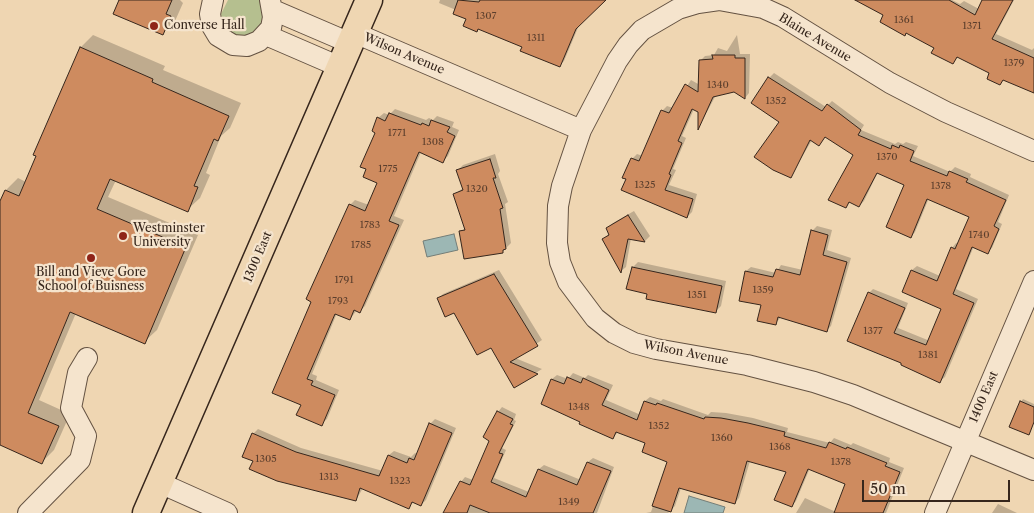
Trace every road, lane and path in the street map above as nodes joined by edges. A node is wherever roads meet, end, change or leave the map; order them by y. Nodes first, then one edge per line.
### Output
1 (214, 0) edge
2 (369, 0) edge
3 (272, 5) edge
4 (266, 35) junction
5 (353, 38) junction
6 (340, 68) junction
7 (581, 130) junction
8 (1034, 151) edge
9 (1034, 281) edge
10 (86, 358) dead end
11 (966, 441) junction
12 (1034, 470) edge
13 (160, 483) junction
14 (28, 513) edge
15 (146, 513) edge
16 (227, 513) edge
17 (935, 513) edge

1 - 4 street
2 - 5 main road, 1300 East
3 - 4 street
3 - 5 street, Wilson Avenue
4 - 6 street
5 - 6 main road, 1300 East
5 - 7 street, Wilson Avenue
6 - 13 main road, 1300 East
7 - 8 street, Blaine Avenue
7 - 11 street, Wilson Avenue
9 - 11 street, 1400 East
10 - 14 street
11 - 12 street, Wilson Avenue
11 - 17 street, 1400 East
13 - 15 main road, 1300 East
13 - 16 street

